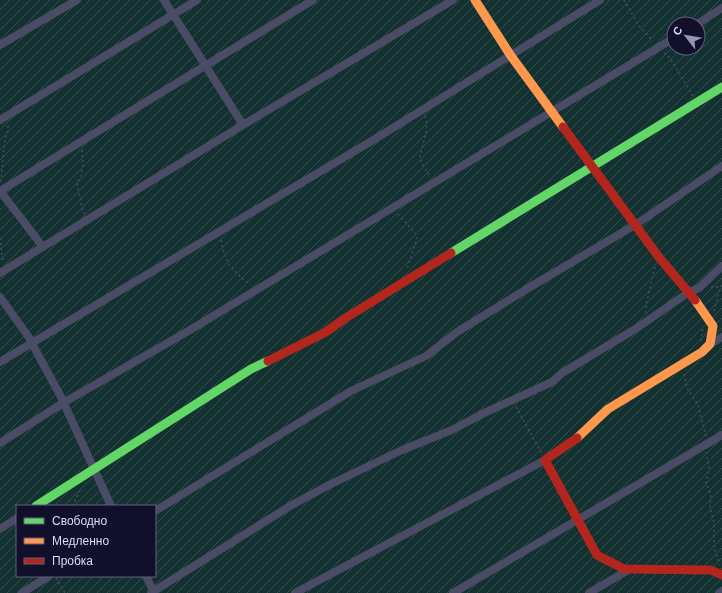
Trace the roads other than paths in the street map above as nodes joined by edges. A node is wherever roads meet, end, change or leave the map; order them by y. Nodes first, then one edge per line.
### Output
1 (77, 0) edge
2 (164, 0) edge
3 (197, 0) edge
4 (313, 0) edge
5 (475, 0) edge
6 (600, 0) edge
7 (449, 1) edge
8 (722, 8) edge
9 (172, 15) junction
10 (706, 18) edge
11 (666, 43) edge
12 (0, 45) edge
13 (511, 56) junction
14 (206, 66) junction
15 (722, 87) edge
16 (552, 111) junction
17 (3, 118) edge
18 (243, 125) junction
19 (722, 166) edge
20 (593, 167) junction
21 (0, 191) edge
22 (635, 225) junction
23 (43, 247) junction
24 (722, 266) edge
25 (2, 272) edge
26 (689, 292) junction
27 (0, 297) edge
28 (710, 321) junction
29 (722, 331) edge
30 (722, 337) edge
31 (705, 343) junction
32 (32, 344) junction
33 (0, 362) edge
34 (63, 403) junction
35 (722, 435) edge
36 (0, 443) edge
37 (546, 460) junction
38 (92, 471) junction
39 (38, 505) edge
40 (110, 505) edge
41 (156, 510) edge
42 (16, 519) edge
43 (577, 520) junction
44 (0, 529) edge
45 (630, 569) junction
46 (721, 572) edge
47 (47, 577) edge
48 (146, 577) edge
49 (722, 591) edge
50 (153, 592) edge
51 (22, 593) edge
52 (295, 593) edge
53 (453, 593) edge
54 (589, 593) edge
55 (719, 593) edge

1 - 12 street
2 - 9 street
3 - 9 street
4 - 14 street
5 - 13 street
6 - 13 street
7 - 18 street
8 - 10 street
9 - 14 street
9 - 17 street
11 - 16 street
13 - 16 street
13 - 32 street
14 - 18 street
14 - 21 street
15 - 20 street
16 - 20 street
16 - 34 street
18 - 23 street
19 - 22 street
20 - 22 street
20 - 38 street
21 - 23 street
22 - 26 street
22 - 41 street
23 - 25 street
24 - 26 street
26 - 28 street
26 - 50 street
27 - 32 street
28 - 29 street
28 - 31 street
30 - 31 street
31 - 37 street
32 - 33 street
32 - 34 street
34 - 36 street
34 - 38 street
35 - 43 street
37 - 43 street
37 - 52 street
38 - 39 street
38 - 40 street
42 - 44 street
43 - 45 street
43 - 53 street
45 - 46 street
45 - 54 street
47 - 51 street
48 - 50 street
49 - 55 street

